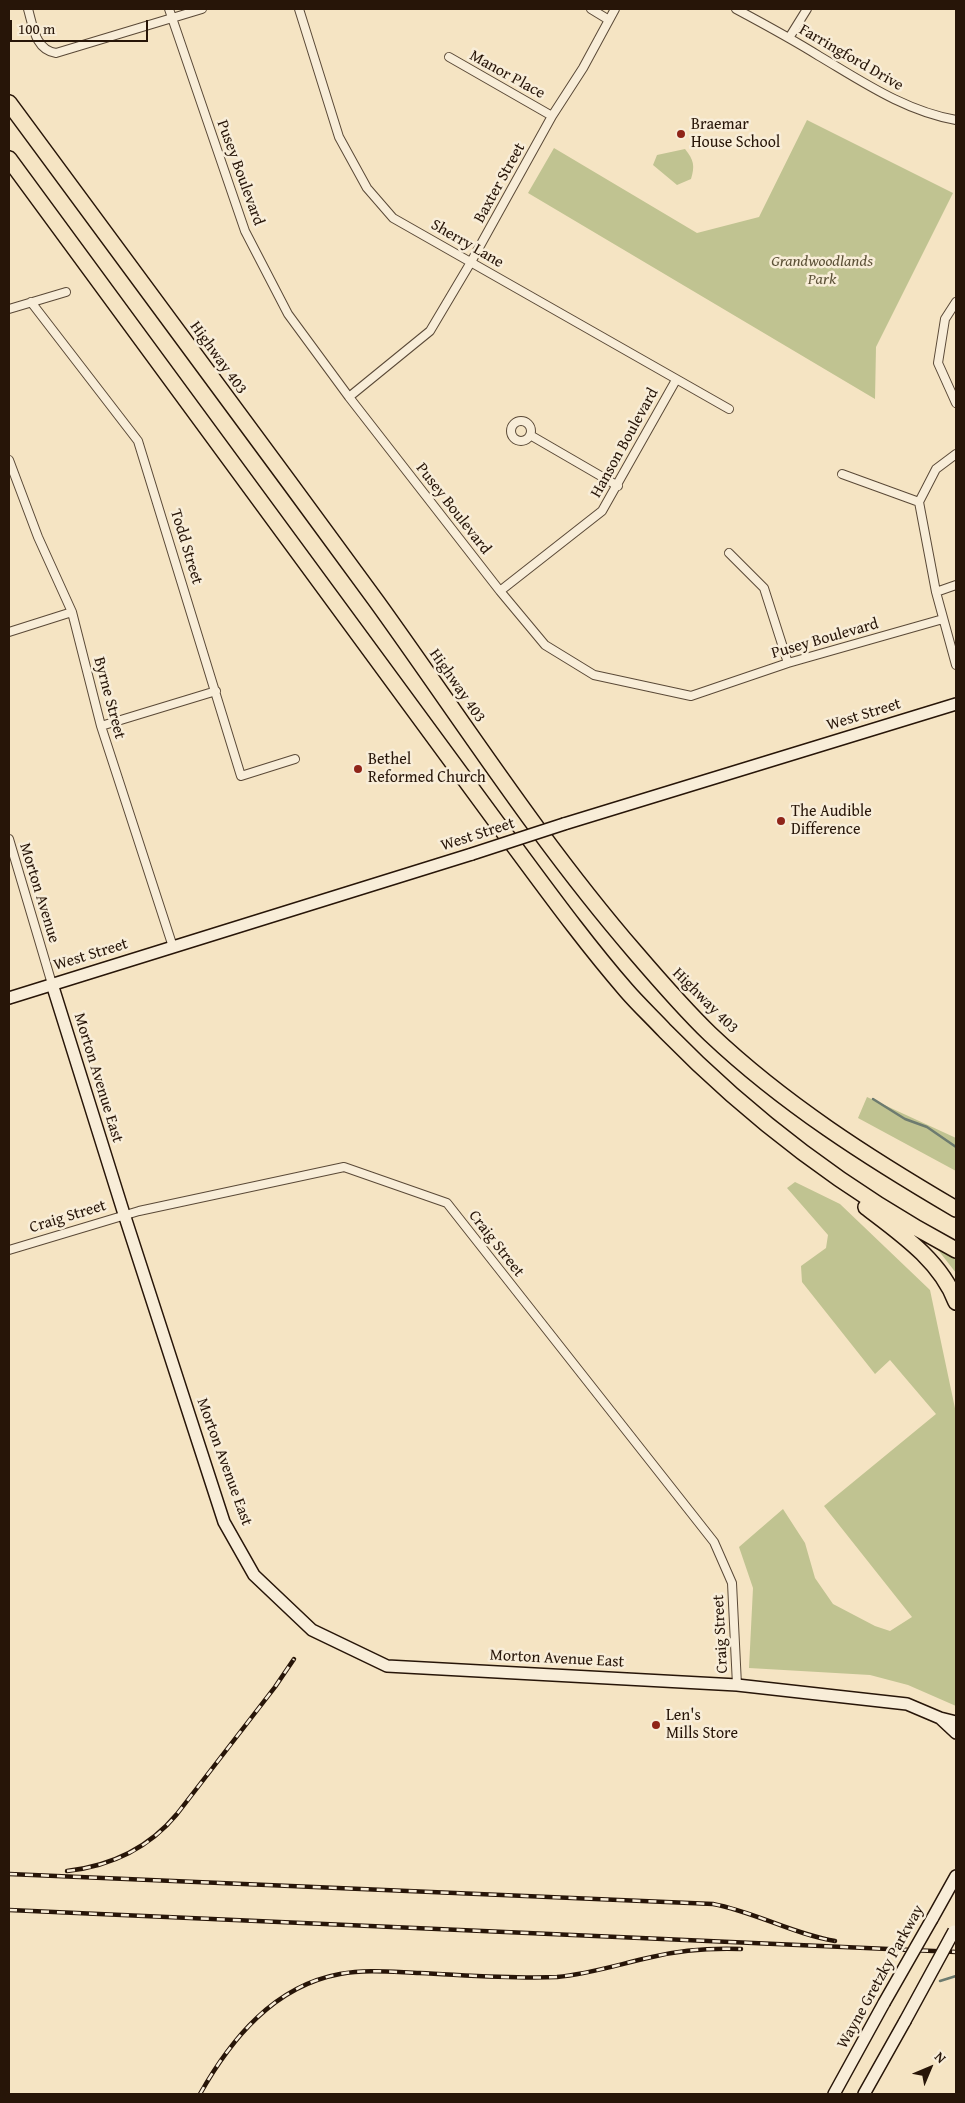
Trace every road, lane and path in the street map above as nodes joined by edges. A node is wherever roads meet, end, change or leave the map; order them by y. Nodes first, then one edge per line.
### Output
1 (28, 9) edge
2 (169, 9) edge
3 (202, 9) edge
4 (299, 9) edge
5 (591, 9) edge
6 (616, 9) edge
7 (736, 9) edge
8 (807, 9) edge
9 (172, 18) junction
10 (610, 20) junction
11 (790, 38) junction
12 (449, 57) dead end
13 (9, 103) edge
14 (552, 116) junction
15 (956, 120) edge
16 (9, 160) edge
17 (471, 262) junction
18 (66, 292) dead end
19 (31, 302) junction
20 (956, 302) edge
21 (9, 309) edge
22 (676, 380) junction
23 (349, 397) junction
24 (956, 403) edge
25 (729, 409) dead end
26 (530, 435) dead end
27 (956, 454) edge
28 (9, 460) edge
29 (842, 474) dead end
30 (618, 486) junction
31 (919, 502) junction
32 (728, 553) dead end
33 (956, 585) edge
34 (500, 591) junction
35 (936, 592) junction
36 (72, 612) junction
37 (943, 619) junction
38 (9, 632) edge
39 (788, 663) junction
40 (956, 665) edge
41 (216, 691) junction
42 (956, 704) edge
43 (101, 726) junction
44 (295, 759) dead end
45 (9, 839) edge
46 (173, 947) junction
47 (52, 984) junction
48 (9, 998) edge
49 (879, 1164) junction
50 (834, 1174) junction
51 (956, 1200) edge
52 (956, 1209) edge
53 (124, 1214) junction
54 (9, 1250) edge
55 (956, 1250) edge
56 (956, 1302) edge
57 (737, 1686) junction
58 (940, 1718) junction
59 (956, 1722) edge
60 (956, 1733) edge
61 (956, 1876) edge
62 (955, 1929) edge
63 (834, 2094) edge
64 (864, 2094) edge

1 - 9 street
2 - 9 street, Pusey Boulevard
3 - 9 street
4 - 17 street, Sherry Lane
5 - 10 street
6 - 10 street, Baxter Street
7 - 11 street, Farringford Drive
8 - 11 street
9 - 23 street, Pusey Boulevard
10 - 14 street, Baxter Street
11 - 15 street, Farringford Drive
12 - 14 street, Manor Place
13 - 49 highway, Highway 403
14 - 17 street, Baxter Street
16 - 50 highway
17 - 22 street, Sherry Lane
17 - 23 street, Baxter Street
18 - 19 street
19 - 21 street
19 - 41 street, Todd Street
20 - 24 street
22 - 25 street, Sherry Lane
22 - 30 street, Hanson Boulevard
23 - 34 street, Pusey Boulevard
26 - 30 street
27 - 31 street
28 - 36 street, Byrne Street
29 - 31 street
30 - 34 street, Hanson Boulevard
31 - 35 street
32 - 39 street
33 - 35 street
34 - 39 street, Pusey Boulevard
35 - 37 street
36 - 38 street
36 - 43 street, Byrne Street
37 - 39 street, Pusey Boulevard
37 - 40 street
41 - 43 street
41 - 44 street, Todd Street
42 - 46 main road, West Street, bridge
43 - 46 street, Byrne Street
45 - 47 street, Morton Avenue
46 - 47 main road, West Street
47 - 48 main road, West Street
47 - 53 main road, Morton Avenue East
49 - 51 highway
49 - 52 highway, Highway 403
50 - 55 highway
50 - 56 highway
53 - 54 street, Craig Street
53 - 57 main road, Morton Avenue East
53 - 57 street, Craig Street
57 - 58 main road, Morton Avenue East
58 - 59 main road, Morton Avenue East
58 - 60 main road, Morton Avenue East
61 - 63 main road, Wayne Gretzky Parkway, bridge
62 - 64 main road, bridge

